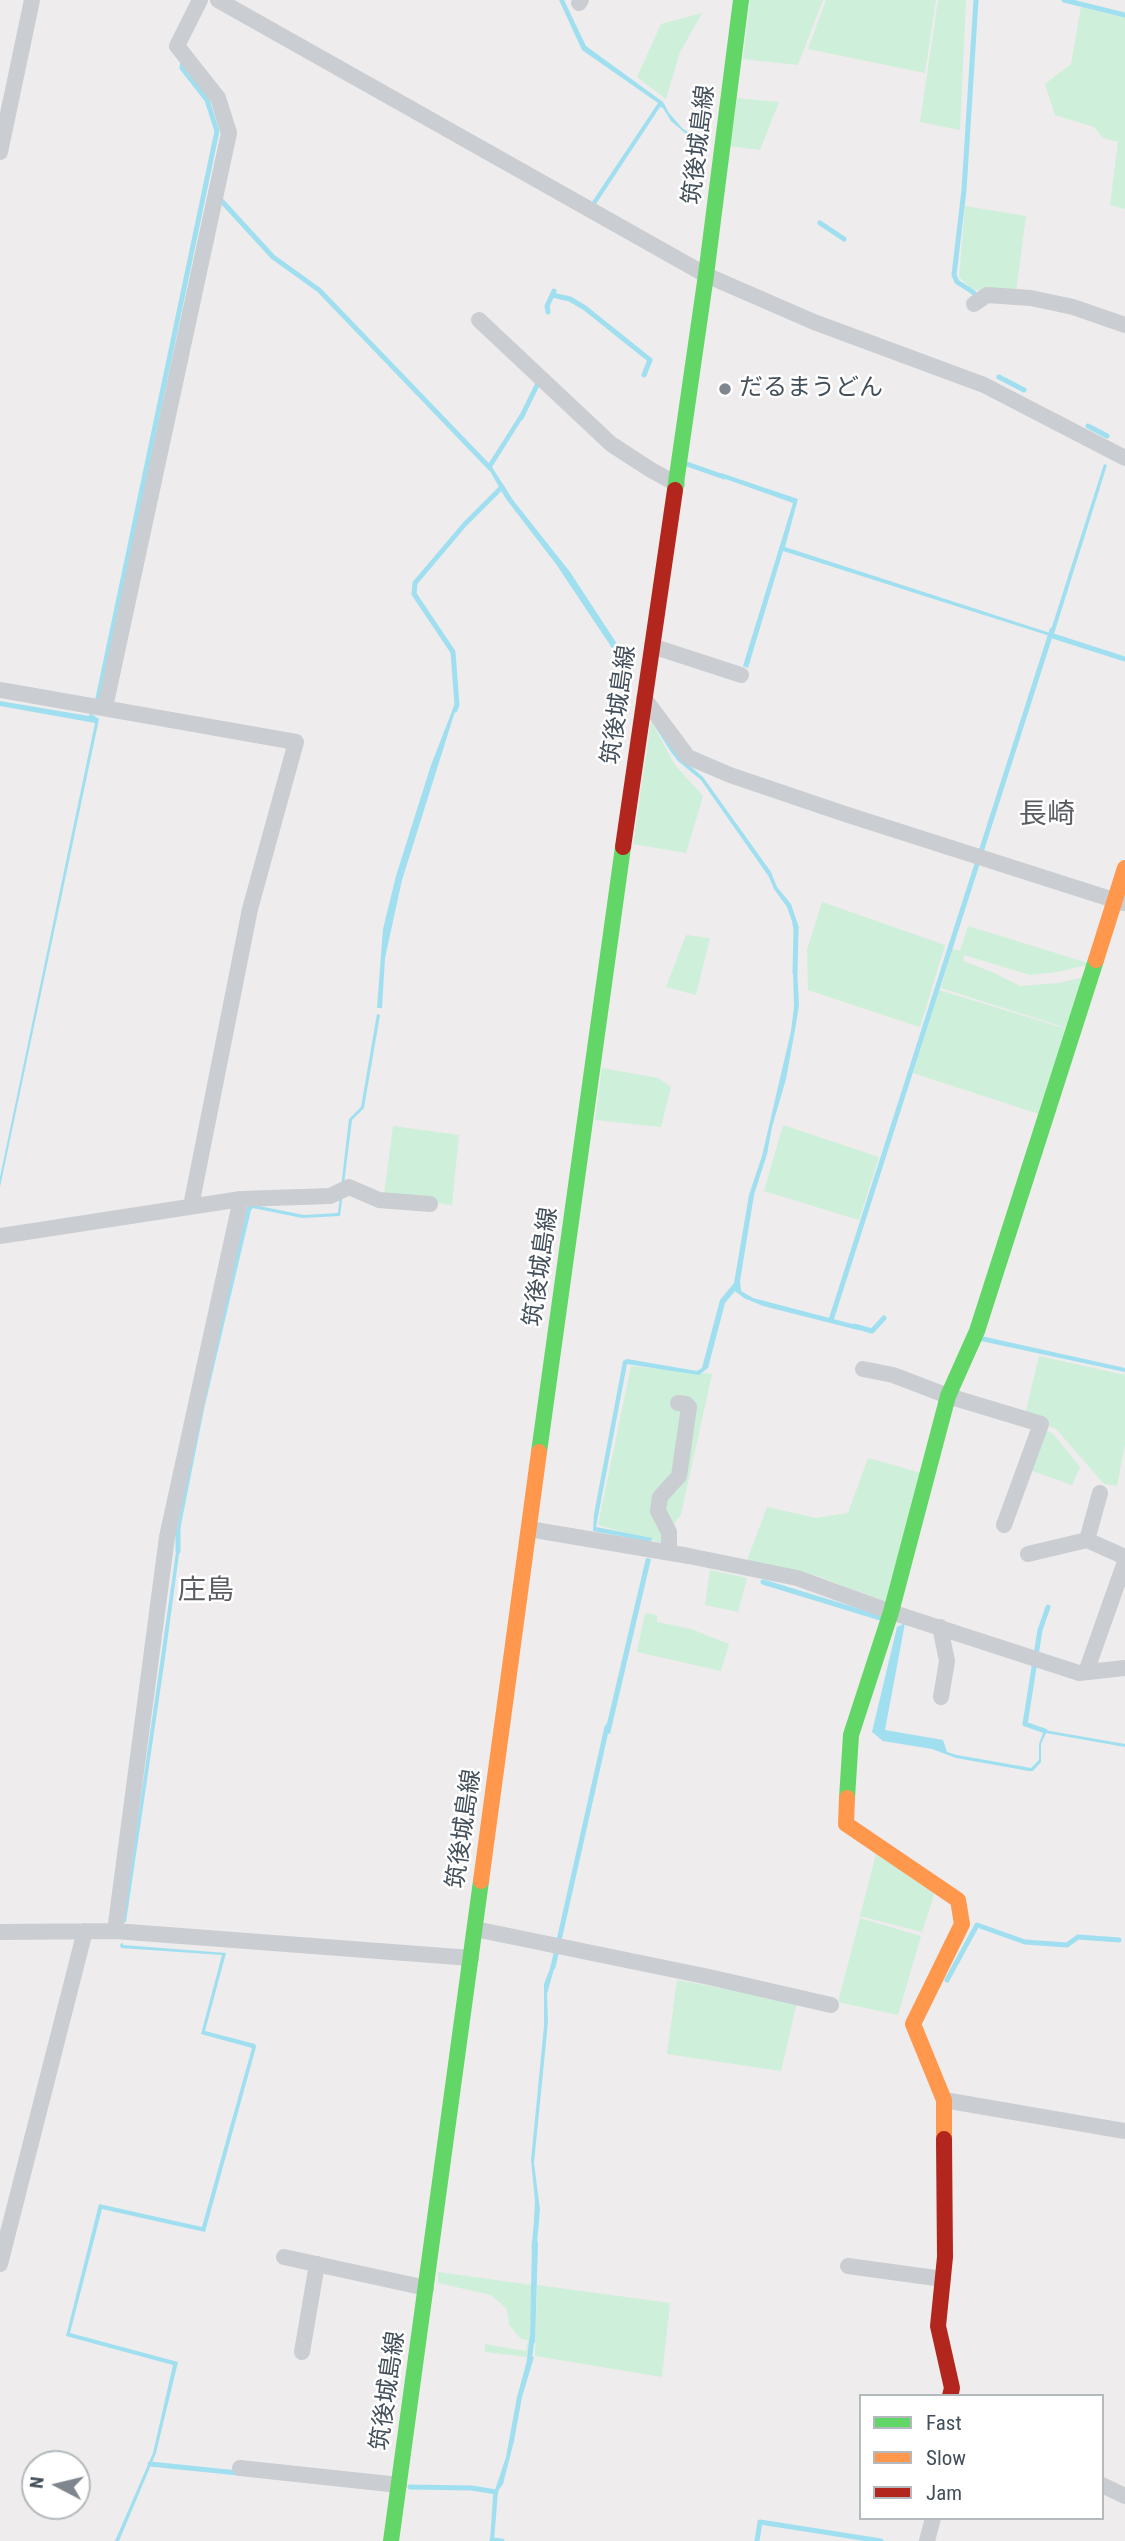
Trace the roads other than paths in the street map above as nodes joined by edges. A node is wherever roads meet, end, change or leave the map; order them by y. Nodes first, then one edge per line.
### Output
1 (32, 0) edge
2 (200, 0) edge
3 (218, 0) edge
4 (741, 0) edge
5 (0, 152) edge
6 (706, 275) junction
7 (974, 304) dead end
8 (478, 320) dead end
9 (1125, 325) edge
10 (1125, 458) edge
11 (677, 484) junction
12 (652, 646) junction
13 (741, 675) dead end
14 (0, 690) edge
15 (644, 698) junction
16 (105, 707) junction
17 (1125, 868) edge
18 (1120, 902) edge
19 (242, 1199) junction
20 (430, 1204) dead end
21 (191, 1206) junction
22 (0, 1236) edge
23 (863, 1369) dead end
24 (948, 1396) junction
25 (678, 1403) dead end
26 (1100, 1493) dead end
27 (1004, 1525) dead end
28 (529, 1529) junction
29 (1087, 1540) junction
30 (669, 1552) junction
31 (1028, 1554) dead end
32 (1125, 1559) edge
33 (891, 1612) junction
34 (940, 1628) junction
35 (1125, 1668) edge
36 (1086, 1672) junction
37 (941, 1697) dead end
38 (475, 1929) junction
39 (85, 1931) junction
40 (115, 1931) junction
41 (0, 1932) edge
42 (471, 1958) junction
43 (831, 2005) dead end
44 (944, 2100) junction
45 (1125, 2131) edge
46 (284, 2256) dead end
47 (0, 2263) edge
48 (317, 2264) junction
49 (848, 2266) dead end
50 (943, 2279) junction
51 (426, 2288) junction
52 (302, 2352) dead end
53 (950, 2394) edge
54 (240, 2468) dead end
55 (398, 2486) junction
56 (1104, 2486) edge
57 (1125, 2496) edge
58 (932, 2520) edge
59 (391, 2541) edge
60 (927, 2541) edge

1 - 5 street
2 - 16 street
3 - 6 street
4 - 6 main road, 筑後城島線
6 - 10 street
6 - 11 main road, 筑後城島線
7 - 9 street
8 - 11 street
11 - 12 main road, 筑後城島線
12 - 13 street
12 - 15 main road, 筑後城島線
14 - 16 street
15 - 18 street
15 - 28 main road, 筑後城島線
16 - 21 street
17 - 18 main road
18 - 24 main road
19 - 20 street
19 - 21 street
19 - 40 street
21 - 22 street
23 - 24 street
24 - 27 street
24 - 33 main road
25 - 30 street
26 - 29 street
28 - 30 street
28 - 38 main road, 筑後城島線
29 - 31 street
29 - 32 street
30 - 33 street
32 - 36 street
33 - 34 street
33 - 44 main road
34 - 36 street
34 - 37 street
35 - 36 street
38 - 42 main road, 筑後城島線
38 - 43 street
39 - 40 street
39 - 41 street
39 - 47 street
40 - 42 street
42 - 51 main road, 筑後城島線
44 - 45 street
44 - 50 main road
46 - 48 street
48 - 51 street
48 - 52 street
49 - 50 street
50 - 53 main road
51 - 55 main road, 筑後城島線
54 - 55 street
55 - 59 main road, 筑後城島線
56 - 57 street
58 - 60 street

